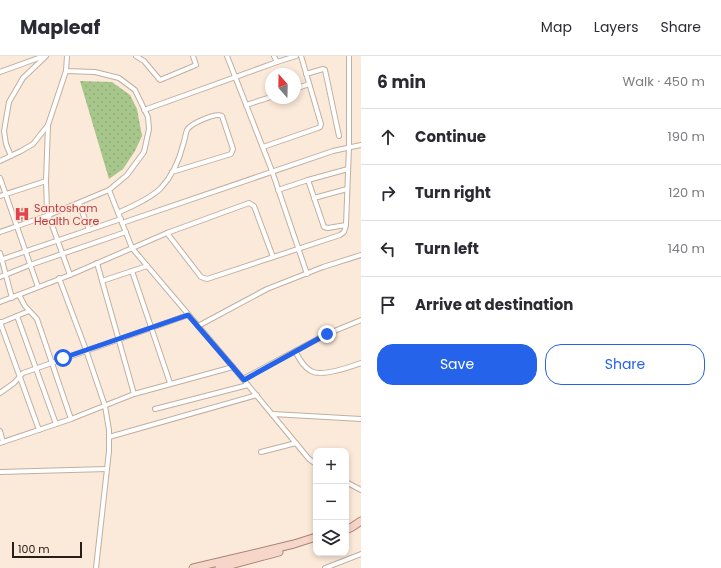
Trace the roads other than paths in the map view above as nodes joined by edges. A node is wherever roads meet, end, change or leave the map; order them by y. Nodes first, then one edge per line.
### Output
1 (45, 56) edge
2 (67, 56) edge
3 (136, 56) edge
4 (193, 56) edge
5 (228, 56) edge
6 (274, 56) edge
7 (296, 56) edge
8 (301, 56) edge
9 (350, 56) edge
10 (277, 62) junction
11 (66, 71) junction
12 (0, 72) edge
13 (306, 74) junction
14 (236, 77) junction
15 (309, 84) junction
16 (301, 87) edge
17 (265, 99) edge
18 (246, 105) junction
19 (144, 110) junction
20 (48, 125) junction
21 (2, 131) edge
22 (339, 136) dead end
23 (361, 145) edge
24 (262, 147) junction
25 (349, 147) junction
26 (11, 156) junction
27 (0, 161) edge
28 (348, 169) junction
29 (272, 171) junction
30 (172, 172) junction
31 (0, 178) edge
32 (308, 180) junction
33 (46, 181) junction
34 (347, 189) junction
35 (109, 190) junction
36 (278, 190) junction
37 (6, 194) junction
38 (0, 196) edge
39 (314, 198) junction
40 (79, 203) junction
41 (118, 213) junction
42 (49, 215) junction
43 (122, 221) junction
44 (346, 224) junction
45 (17, 226) junction
46 (89, 230) junction
47 (0, 232) edge
48 (126, 232) junction
49 (167, 233) junction
50 (58, 240) junction
51 (132, 248) junction
52 (299, 249) junction
53 (25, 252) junction
54 (0, 253) edge
55 (63, 255) junction
56 (361, 255) edge
57 (273, 257) junction
58 (1, 260) edge
59 (97, 263) junction
60 (30, 265) junction
61 (147, 266) junction
62 (132, 271) junction
63 (6, 274) junction
64 (307, 274) junction
65 (70, 275) junction
66 (0, 277) edge
67 (59, 278) junction
68 (102, 281) junction
69 (38, 287) junction
70 (19, 295) junction
71 (12, 298) junction
72 (0, 302) edge
73 (29, 311) junction
74 (188, 315) junction
75 (17, 316) junction
76 (361, 320) edge
77 (0, 323) edge
78 (198, 326) junction
79 (152, 327) junction
80 (118, 338) junction
81 (86, 350) junction
82 (295, 351) junction
83 (52, 363) junction
84 (361, 363) edge
85 (233, 366) junction
86 (35, 369) junction
87 (20, 377) junction
88 (244, 380) junction
89 (170, 383) junction
90 (248, 385) junction
91 (0, 392) edge
92 (134, 394) junction
93 (257, 395) junction
94 (105, 406) junction
95 (155, 409) dead end
96 (273, 414) junction
97 (71, 419) junction
98 (361, 419) edge
99 (56, 424) junction
100 (38, 430) junction
101 (0, 431) edge
102 (109, 437) junction
103 (2, 443) edge
104 (296, 443) junction
105 (261, 452) dead end
106 (313, 462) edge
107 (107, 469) junction
108 (0, 472) edge
109 (349, 484) edge
110 (361, 490) edge
111 (361, 521) edge
112 (349, 524) edge
113 (349, 528) edge
114 (313, 538) edge
115 (313, 542) edge
116 (360, 556) edge
117 (96, 568) edge
118 (193, 568) edge
119 (219, 568) edge
120 (325, 568) edge

1 - 12 street
1 - 21 street
2 - 11 street
3 - 4 street
5 - 14 street
6 - 10 street
7 - 10 street
8 - 13 street
9 - 25 street
10 - 14 street
11 - 19 street
11 - 20 street
13 - 15 street
13 - 22 street
14 - 18 street
14 - 19 street
15 - 16 street
15 - 24 street
17 - 18 street
18 - 24 street
19 - 35 street
20 - 26 street
20 - 33 street
21 - 26 street
23 - 25 street
24 - 29 street
25 - 28 street
25 - 29 street
26 - 27 street
28 - 32 street
28 - 34 street
29 - 36 street
29 - 43 street
30 - 30 street
30 - 41 street
31 - 37 street
32 - 36 street
32 - 39 street
33 - 37 street
33 - 42 street
34 - 39 street
34 - 44 street
35 - 40 street
35 - 41 street
36 - 52 street
37 - 38 street
37 - 45 street
39 - 44 street
40 - 42 street
40 - 46 street
41 - 43 street
42 - 45 street
42 - 50 street
43 - 46 street
43 - 48 street
44 - 52 street
45 - 47 street
45 - 53 street
46 - 50 street
48 - 51 street
48 - 55 street
49 - 51 street
49 - 57 street
49 - 57 street
50 - 53 street
50 - 55 street
51 - 59 street
51 - 61 street
52 - 57 street
52 - 64 street
53 - 58 street
53 - 60 street
54 - 58 street
55 - 60 street
55 - 65 street
56 - 64 street
58 - 63 street
59 - 65 street
59 - 68 street
60 - 63 street
60 - 69 street
61 - 62 street
61 - 74 street
62 - 68 street
62 - 79 street
63 - 66 street
63 - 71 street
64 - 78 street
65 - 67 street
67 - 69 street
67 - 81 street
68 - 80 street
69 - 70 street
70 - 71 street
70 - 73 street
71 - 72 street
73 - 75 street
73 - 83 street
74 - 78 street
74 - 79 street
75 - 77 street
75 - 86 street
76 - 82 street
77 - 87 street
78 - 85 street
79 - 80 street
79 - 89 street
80 - 81 street
80 - 92 street
81 - 83 street
81 - 94 street
82 - 84 street
82 - 88 street
83 - 86 street
83 - 97 street
85 - 88 street
85 - 89 street
86 - 87 street
86 - 99 street
87 - 91 street
87 - 100 street
88 - 90 street
89 - 92 street
90 - 93 street
90 - 95 street
92 - 94 street
93 - 96 street
93 - 102 street
94 - 97 street
94 - 102 street
96 - 98 street
96 - 104 street
97 - 99 street
99 - 100 street
100 - 103 street
101 - 103 street
102 - 107 street
104 - 105 street
104 - 106 street
107 - 108 street
107 - 117 street
109 - 110 street
111 - 112 main road
111 - 113 main road
114 - 118 main road
115 - 119 main road
116 - 120 street

